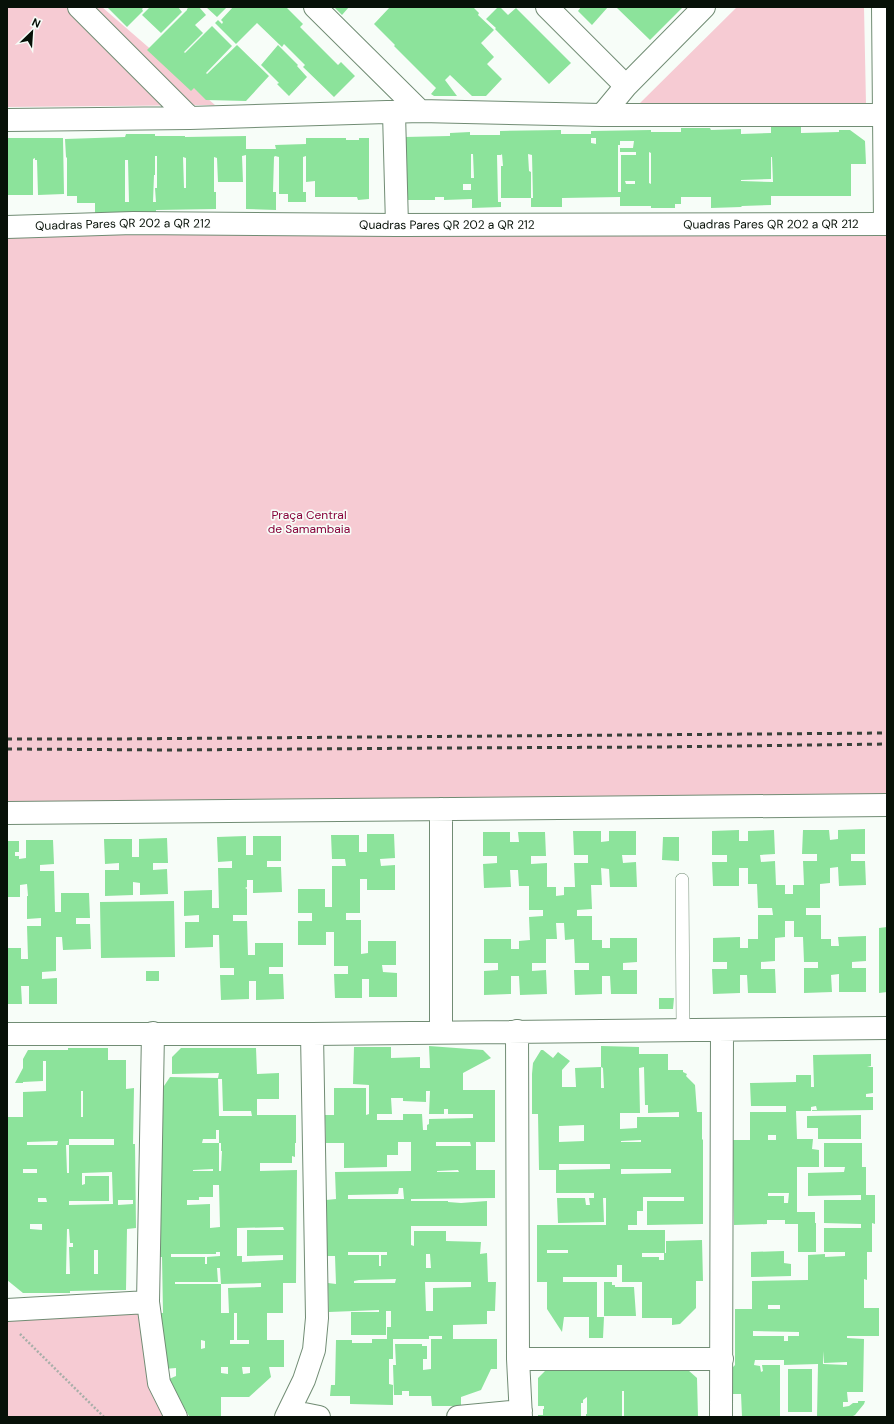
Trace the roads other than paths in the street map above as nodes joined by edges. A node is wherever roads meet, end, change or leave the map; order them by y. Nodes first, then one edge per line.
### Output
1 (78, 7) edge
2 (315, 7) edge
3 (547, 7) edge
4 (704, 7) edge
5 (883, 7) edge
6 (626, 86) junction
7 (420, 111) junction
8 (394, 112) junction
9 (602, 115) junction
10 (884, 115) junction
11 (190, 118) junction
12 (7, 120) edge
13 (886, 224) edge
14 (397, 225) junction
15 (7, 227) edge
16 (887, 805) edge
17 (441, 808) junction
18 (7, 813) edge
19 (682, 880) dead end
20 (887, 1028) edge
21 (683, 1029) junction
22 (722, 1030) junction
23 (517, 1031) junction
24 (441, 1032) junction
25 (153, 1033) junction
26 (7, 1034) edge
27 (312, 1034) junction
28 (148, 1302) junction
29 (7, 1310) edge
30 (518, 1359) junction
31 (722, 1359) junction
32 (287, 1414) edge
33 (521, 1414) edge
34 (176, 1417) edge
35 (319, 1417) edge
36 (458, 1417) edge
37 (721, 1417) edge

1 - 11 street
2 - 7 street
3 - 6 street
4 - 6 street
5 - 10 street
6 - 9 street
7 - 8 street
7 - 9 street
8 - 11 street
8 - 14 street
9 - 10 street
10 - 13 street
11 - 12 street
13 - 14 street, Quadras Pares QR 202 a QR 212
14 - 15 street, Quadras Pares QR 202 a QR 212
16 - 17 street
17 - 18 street
17 - 24 street
19 - 21 lane
20 - 22 street
21 - 22 street
21 - 23 street
22 - 31 street
23 - 24 street
23 - 30 street
24 - 27 street
25 - 26 street
25 - 27 street
25 - 28 street
27 - 32 street
28 - 29 street
28 - 34 street
30 - 31 street
30 - 33 street
31 - 37 street
32 - 35 street
33 - 36 street

